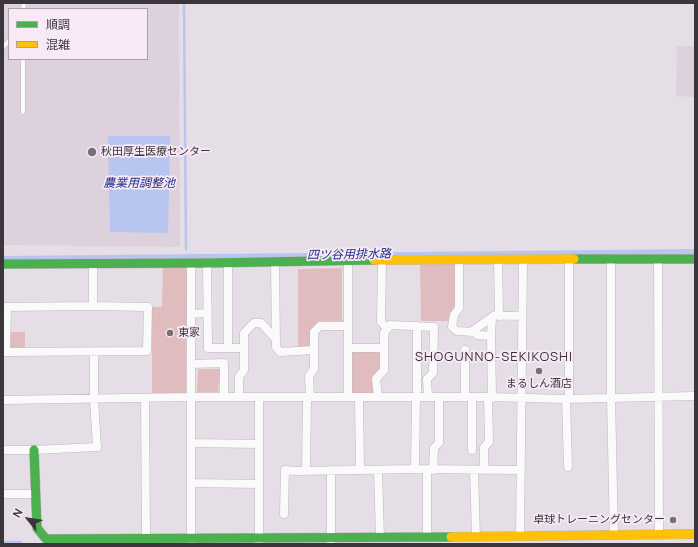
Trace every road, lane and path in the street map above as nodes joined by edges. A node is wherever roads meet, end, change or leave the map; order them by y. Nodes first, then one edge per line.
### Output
1 (23, 60) edge
2 (23, 112) dead end
3 (611, 259) junction
4 (658, 259) junction
5 (695, 259) edge
6 (382, 260) junction
7 (459, 260) junction
8 (498, 260) junction
9 (523, 260) junction
10 (569, 260) junction
11 (348, 261) junction
12 (228, 262) junction
13 (276, 262) junction
14 (191, 263) junction
15 (207, 263) junction
16 (3, 264) edge
17 (93, 264) junction
18 (93, 306) junction
19 (5, 307) edge
20 (207, 313) junction
21 (191, 314) junction
22 (522, 316) junction
23 (495, 317) junction
24 (348, 326) junction
25 (417, 326) junction
26 (387, 328) junction
27 (471, 332) junction
28 (491, 336) junction
29 (276, 339) junction
30 (228, 348) junction
31 (244, 348) junction
32 (348, 348) junction
33 (384, 348) junction
34 (314, 350) junction
35 (465, 350) dead end
36 (5, 352) edge
37 (94, 352) junction
38 (191, 364) junction
39 (417, 394) junction
40 (658, 396) junction
41 (695, 396) edge
42 (191, 397) junction
43 (224, 397) junction
44 (239, 397) junction
45 (259, 397) junction
46 (309, 397) junction
47 (348, 397) junction
48 (359, 397) junction
49 (378, 397) junction
50 (428, 397) junction
51 (439, 397) junction
52 (469, 397) junction
53 (145, 398) junction
54 (490, 398) junction
55 (522, 398) junction
56 (611, 398) junction
57 (94, 399) junction
58 (568, 399) junction
59 (3, 400) edge
60 (191, 443) junction
61 (259, 444) junction
62 (3, 450) edge
63 (34, 450) junction
64 (472, 450) dead end
65 (568, 467) dead end
66 (415, 469) junction
67 (331, 470) junction
68 (360, 470) junction
69 (378, 470) junction
70 (430, 470) junction
71 (474, 470) junction
72 (484, 470) junction
73 (520, 470) junction
74 (306, 471) junction
75 (191, 483) junction
76 (259, 484) junction
77 (3, 494) edge
78 (35, 494) junction
79 (284, 514) dead end
80 (695, 534) edge
81 (659, 535) junction
82 (520, 536) junction
83 (427, 537) junction
84 (146, 538) junction
85 (380, 538) junction
86 (608, 538) edge
87 (470, 539) edge
88 (191, 541) edge
89 (259, 541) edge
90 (331, 541) edge
91 (55, 542) edge

1 - 2 lane
3 - 4 street
3 - 10 street
3 - 56 street
4 - 5 street
4 - 40 street
6 - 7 street
6 - 11 street
6 - 26 street
7 - 8 street
7 - 27 street
8 - 9 street
8 - 23 street
9 - 10 street
9 - 22 street
10 - 58 street
11 - 13 street
11 - 24 street
12 - 13 street
12 - 15 street
12 - 30 street
13 - 29 street
14 - 15 street
14 - 17 street
14 - 21 street
15 - 20 street
16 - 17 street
17 - 18 street
18 - 19 street
18 - 37 street
19 - 36 street
20 - 21 street
20 - 30 street
21 - 38 street
22 - 23 street
22 - 55 street
23 - 27 street
23 - 28 street
24 - 32 street
24 - 34 street
25 - 26 street
25 - 39 street
25 - 50 street
26 - 33 street
27 - 28 street
28 - 54 street
29 - 31 street
29 - 34 street
30 - 31 street
31 - 44 street
32 - 33 street
32 - 47 street
33 - 49 street
34 - 46 street
35 - 52 street
36 - 37 street
37 - 57 street
38 - 42 street
38 - 43 street
39 - 49 street
39 - 50 street
39 - 66 street
40 - 41 street
40 - 56 street
40 - 81 street
42 - 43 street
42 - 53 street
42 - 60 street
43 - 44 street
44 - 45 street
45 - 46 street
45 - 61 street
46 - 47 street
46 - 74 street
47 - 48 street
48 - 49 street
48 - 68 street
50 - 51 street
51 - 52 street
51 - 70 street
52 - 54 street
52 - 64 street
53 - 57 street
53 - 84 street
54 - 55 street
54 - 72 street
55 - 58 street
55 - 73 street
56 - 58 street
56 - 86 street
57 - 59 street
57 - 63 street
58 - 65 street
60 - 61 street
60 - 75 street
61 - 76 street
62 - 63 street
63 - 78 street
66 - 69 street
66 - 70 street
67 - 68 street
67 - 74 street
67 - 90 street
68 - 69 street
69 - 85 street
70 - 71 street
70 - 83 street
71 - 72 street
71 - 87 street
72 - 73 street
73 - 82 street
74 - 79 street
75 - 76 street
75 - 88 street
76 - 89 street
77 - 78 street
78 - 91 street
80 - 81 street
81 - 86 street
82 - 86 street
82 - 87 street
83 - 85 street
83 - 87 street
84 - 88 street
84 - 91 street
85 - 90 street
88 - 89 street
89 - 90 street

